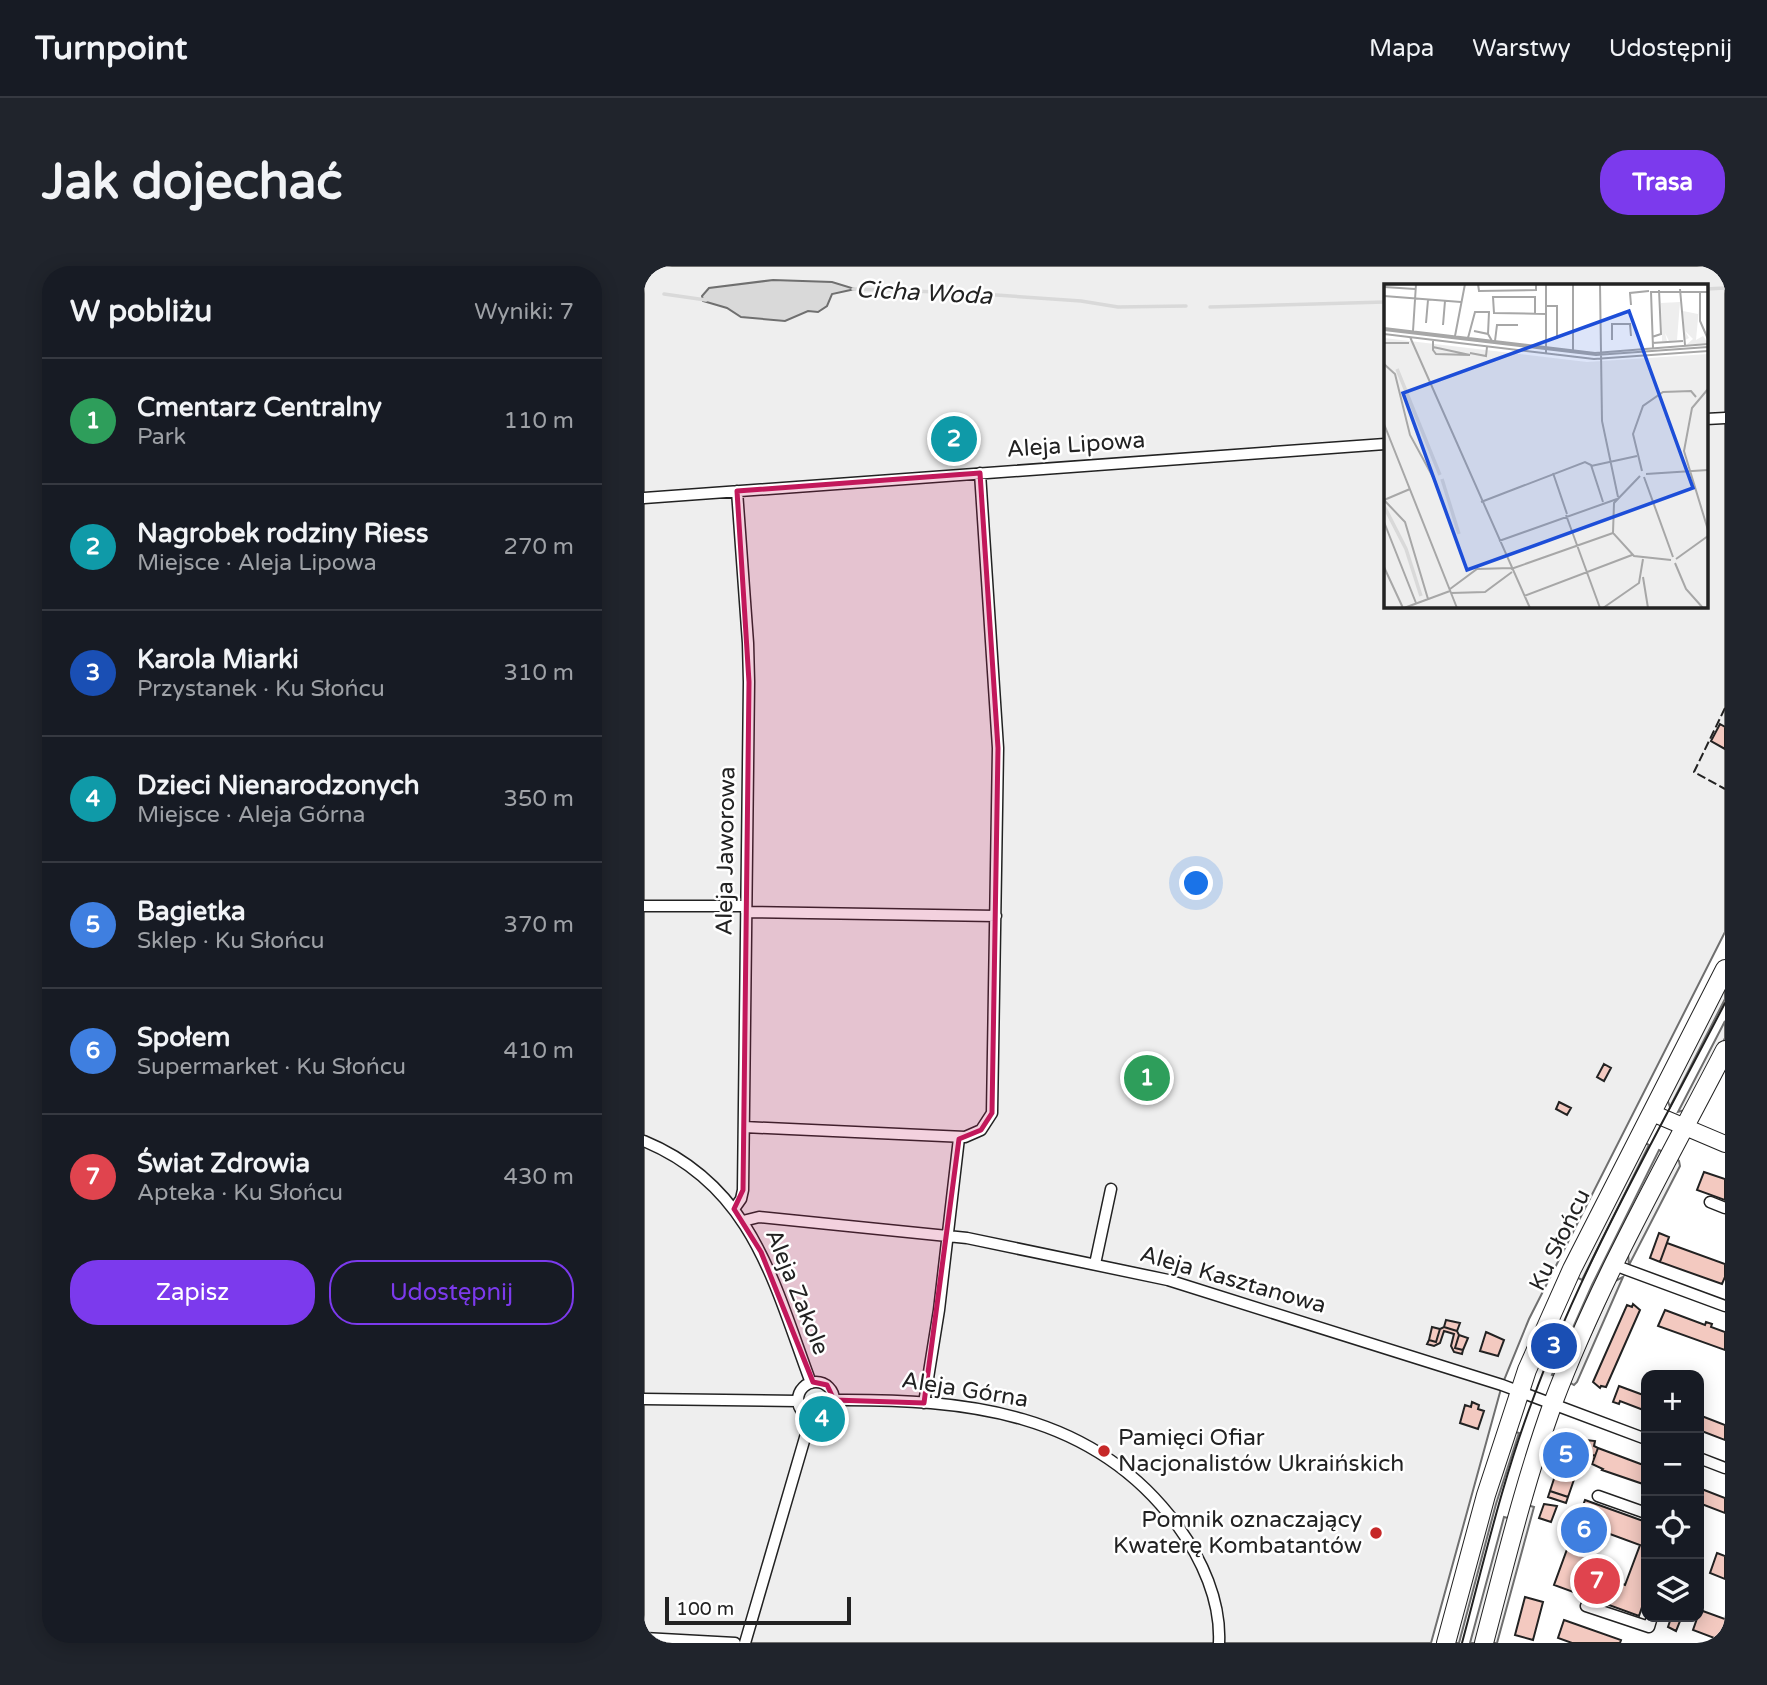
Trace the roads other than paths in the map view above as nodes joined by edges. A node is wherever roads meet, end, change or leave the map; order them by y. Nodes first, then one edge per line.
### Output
1 (1384, 444) edge
2 (980, 473) junction
3 (737, 491) junction
4 (644, 498) edge
5 (644, 906) edge
6 (746, 909) junction
7 (996, 916) junction
8 (1725, 969) edge
9 (1725, 1050) edge
10 (1652, 1113) junction
11 (744, 1127) junction
12 (1684, 1129) junction
13 (959, 1138) junction
14 (644, 1141) edge
15 (1725, 1144) edge
16 (1111, 1189) dead end
17 (1710, 1202) dead end
18 (1725, 1208) edge
19 (734, 1209) junction
20 (743, 1221) junction
21 (948, 1237) junction
22 (1095, 1264) junction
23 (1615, 1265) junction
24 (1725, 1306) edge
25 (811, 1382) junction
26 (1511, 1388) junction
27 (644, 1399) edge
28 (834, 1400) junction
29 (798, 1401) junction
30 (924, 1403) junction
31 (1553, 1404) junction
32 (811, 1417) junction
33 (1641, 1436) edge
34 (1704, 1460) edge
35 (1725, 1468) edge
36 (1598, 1496) dead end
37 (1641, 1511) edge
38 (1586, 1606) dead end
39 (1651, 1622) edge
40 (644, 1638) edge
41 (735, 1643) edge
42 (745, 1643) edge
43 (1219, 1643) edge
44 (1446, 1643) edge
45 (1484, 1643) edge

1 - 2 street, Aleja Lipowa
2 - 3 street, Aleja Lipowa
2 - 7 street
3 - 4 street, Aleja Lipowa
3 - 6 street, Aleja Jaworowa
5 - 6 street
6 - 7 street
6 - 11 street, Aleja Jaworowa
7 - 13 street
8 - 10 main road, Ku Słońcu
9 - 12 main road
10 - 12 street
10 - 26 main road, Ku Słońcu
11 - 13 street
11 - 19 street, Aleja Jaworowa
12 - 15 street
12 - 23 main road
13 - 21 street
14 - 19 street, Aleja Zakole
16 - 22 street
17 - 18 street
19 - 20 street, Aleja Zakole
20 - 21 street, Aleja Kasztanowa
20 - 25 street, Aleja Zakole
21 - 22 street, Aleja Kasztanowa
21 - 30 street
22 - 26 street, Aleja Kasztanowa
23 - 24 street
23 - 31 main road
25 - 28 street
25 - 29 street
26 - 31 street
26 - 44 main road, Ku Słońcu
27 - 29 street
28 - 30 street, Aleja Górna
28 - 32 street
29 - 32 street
30 - 43 street, Aleja Górna
31 - 33 street
31 - 45 main road
32 - 42 street
34 - 35 street
36 - 37 street
38 - 39 street
40 - 41 street

